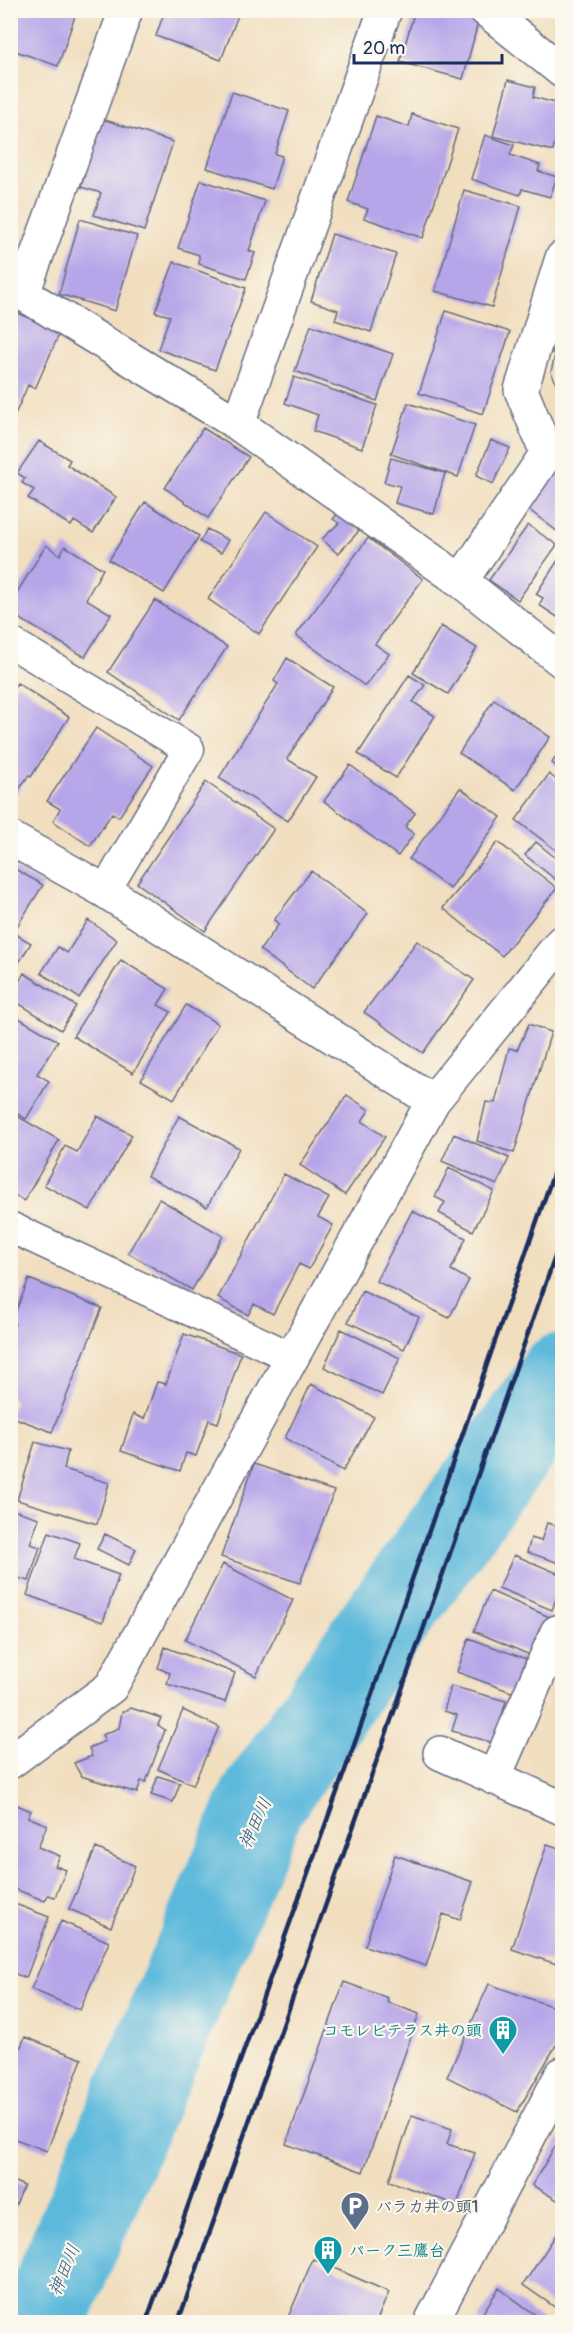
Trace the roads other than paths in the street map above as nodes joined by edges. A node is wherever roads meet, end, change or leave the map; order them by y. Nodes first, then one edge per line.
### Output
1 (126, 10) edge
2 (386, 10) edge
3 (486, 10) edge
4 (562, 71) edge
5 (562, 258) edge
6 (17, 290) edge
7 (238, 424) junction
8 (461, 581) junction
9 (10, 642) edge
10 (562, 661) edge
11 (10, 838) edge
12 (105, 891) junction
13 (562, 942) edge
14 (433, 1101) junction
15 (10, 1227) edge
16 (291, 1357) junction
17 (557, 1632) dead end
18 (440, 1753) dead end
19 (10, 1762) edge
20 (494, 1778) junction
21 (562, 1808) edge
22 (562, 2074) edge
23 (431, 2322) edge

1 - 6 street
2 - 7 street
3 - 4 street
5 - 8 street
6 - 7 street
7 - 8 street
8 - 10 street
9 - 12 lane
11 - 12 street
12 - 14 street
13 - 14 street
14 - 16 street
15 - 16 lane
16 - 19 street
17 - 20 street
18 - 20 street
20 - 21 street
22 - 23 street

